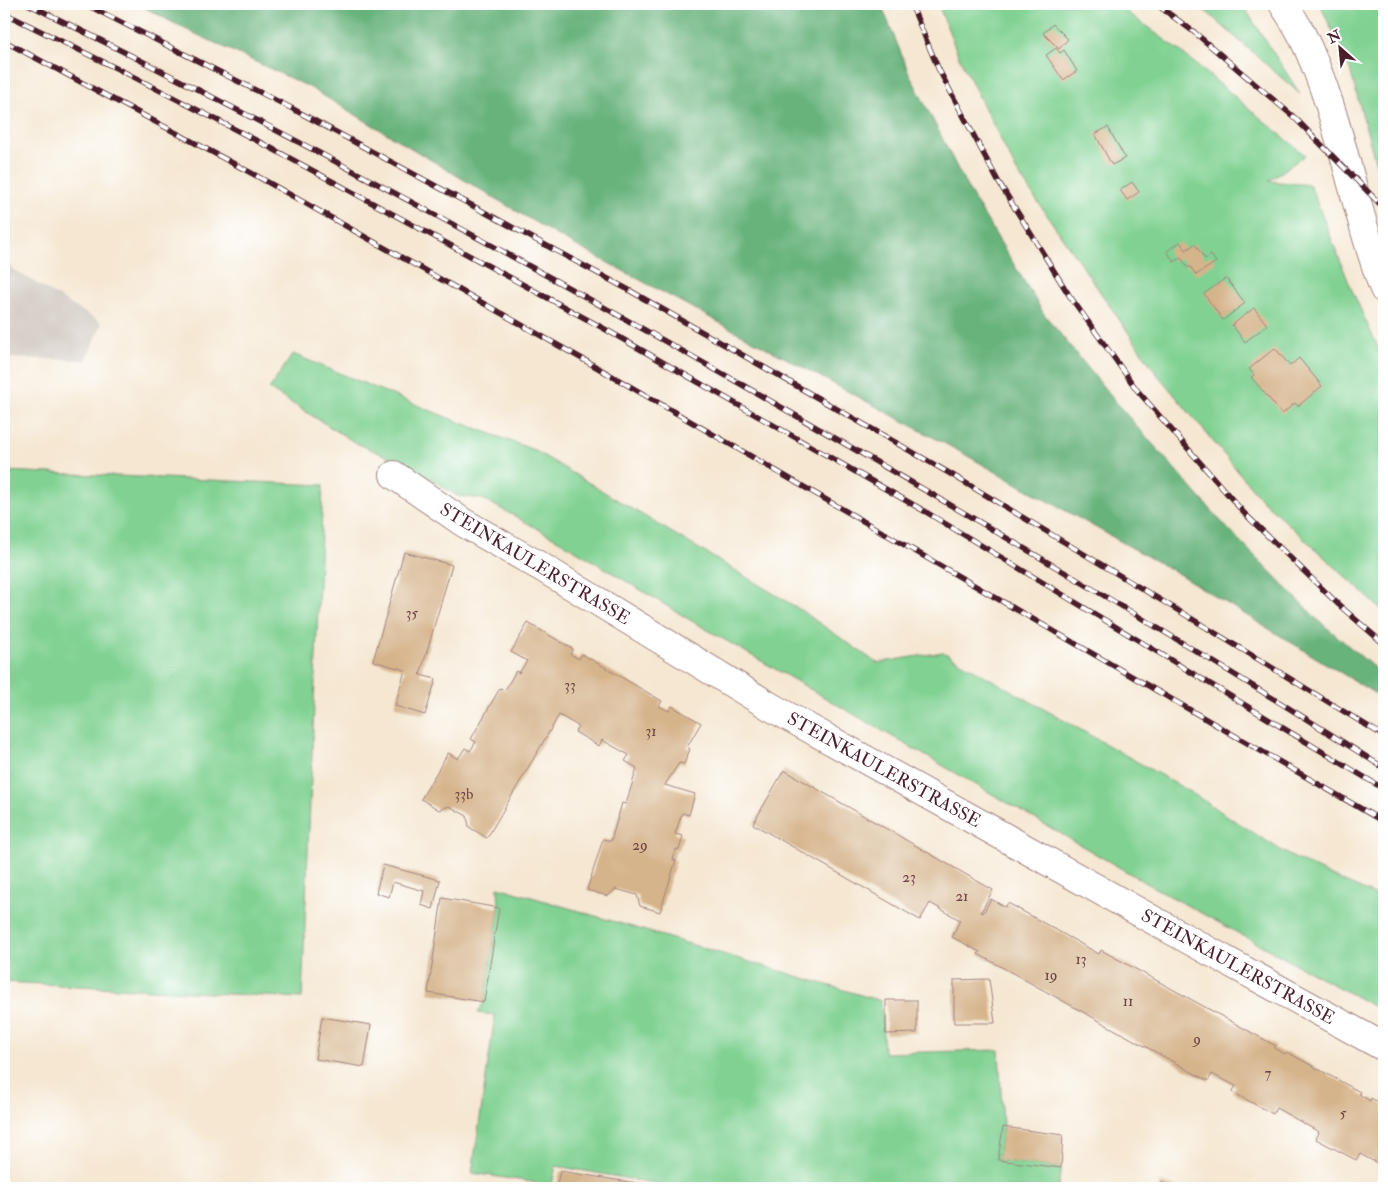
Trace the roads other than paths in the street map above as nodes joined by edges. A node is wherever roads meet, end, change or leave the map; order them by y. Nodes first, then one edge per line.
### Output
1 (1283, 4) edge
2 (1384, 289) edge
3 (394, 475) dead end
4 (1384, 1047) edge

1 - 2 street
3 - 4 street, STEINKAULERSTRASSE

